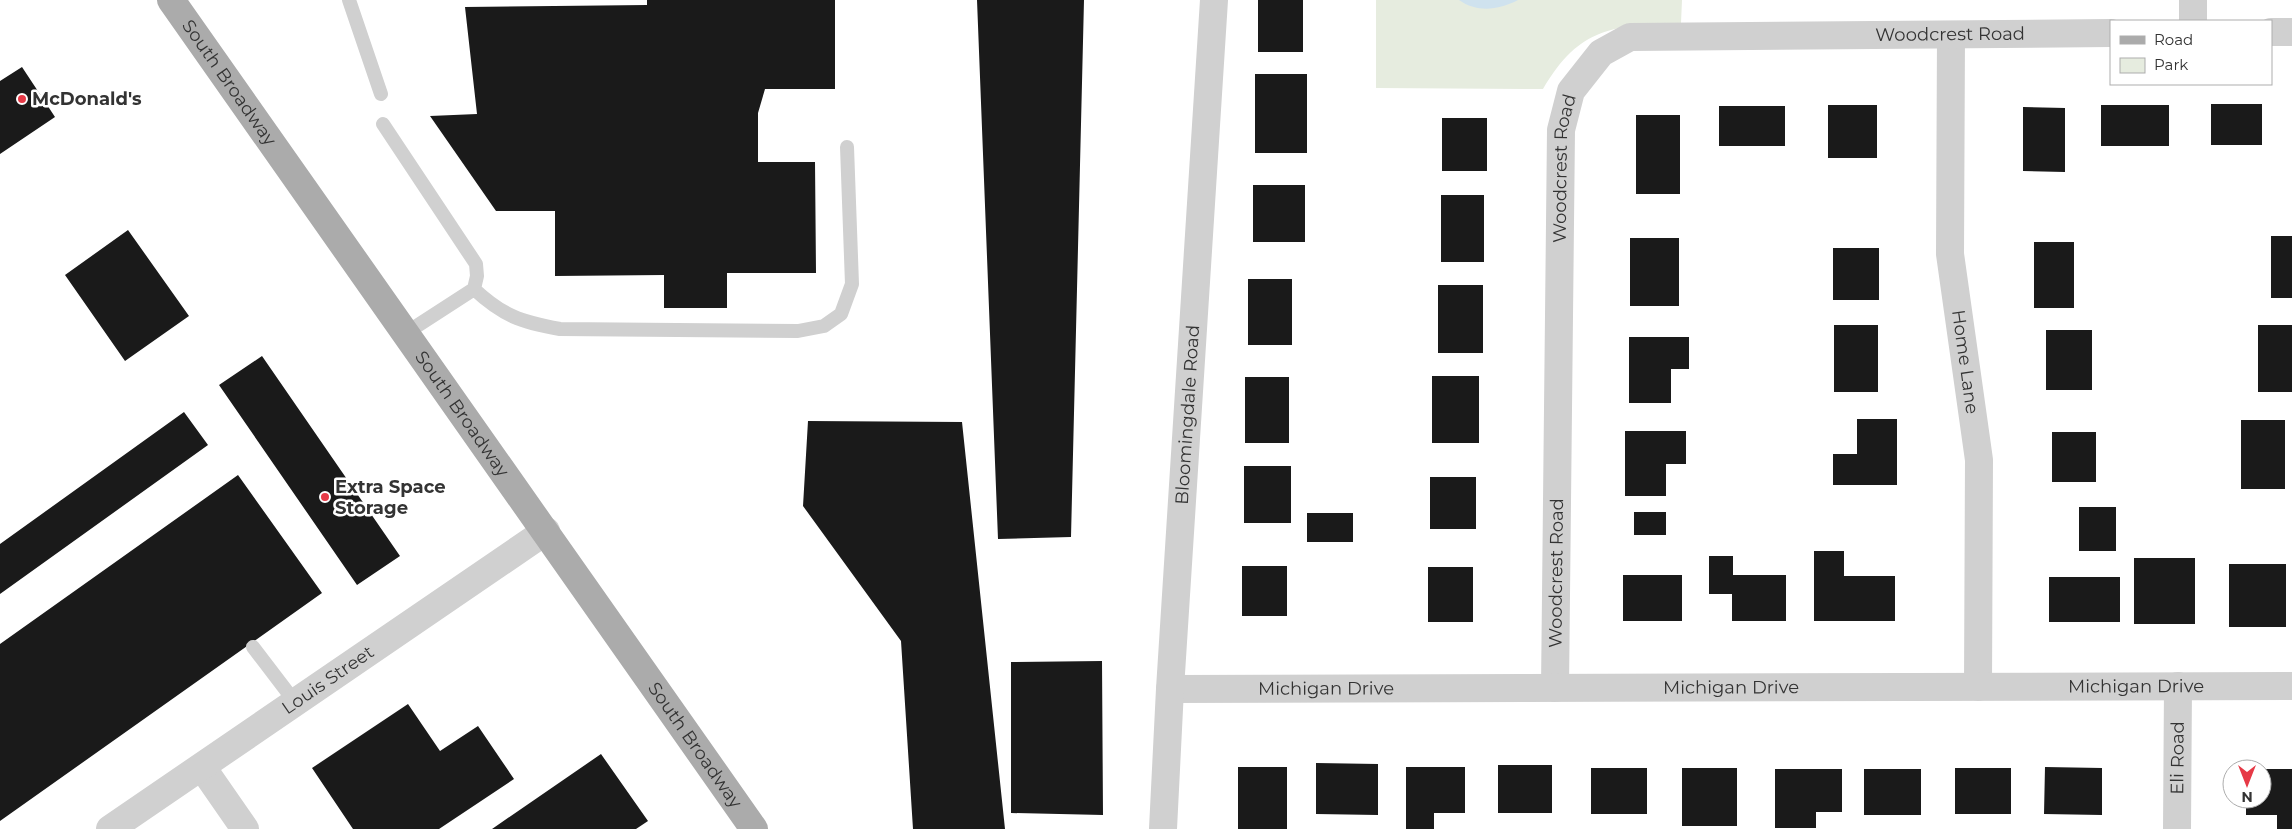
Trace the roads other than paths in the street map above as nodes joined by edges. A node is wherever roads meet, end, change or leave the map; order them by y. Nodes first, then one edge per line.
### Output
1 (349, 0) edge
2 (1214, 0) edge
3 (2193, 0) edge
4 (179, 2) edge
5 (2193, 20) edge
6 (2272, 32) edge
7 (2292, 32) edge
8 (2110, 33) edge
9 (1951, 35) junction
10 (381, 94) dead end
11 (382, 124) dead end
12 (847, 147) dead end
13 (474, 289) junction
14 (406, 333) junction
15 (546, 531) junction
16 (253, 647) dead end
17 (2178, 686) junction
18 (2292, 686) edge
19 (1978, 687) junction
20 (1555, 688) junction
21 (1170, 689) junction
22 (295, 702) junction
23 (202, 766) junction
24 (110, 829) edge
25 (245, 829) edge
26 (754, 829) edge
27 (1163, 829) edge
28 (2178, 829) edge

1 - 10 lane
2 - 21 street, Bloomingdale Road
3 - 5 street
4 - 14 main road, South Broadway
6 - 7 street
8 - 9 street, Woodcrest Road
9 - 19 street, Home Lane
9 - 20 street, Woodcrest Road
11 - 13 lane
12 - 13 lane
13 - 14 lane
14 - 15 main road, South Broadway
15 - 22 street, Louis Street
15 - 26 main road, South Broadway
16 - 22 lane
17 - 18 street, Michigan Drive
17 - 19 street, Michigan Drive
17 - 28 street, Eli Road
19 - 20 street, Michigan Drive
20 - 21 street, Michigan Drive
21 - 27 street, Bloomingdale Road
22 - 23 street, Louis Street
23 - 24 street, Louis Street
23 - 25 street

